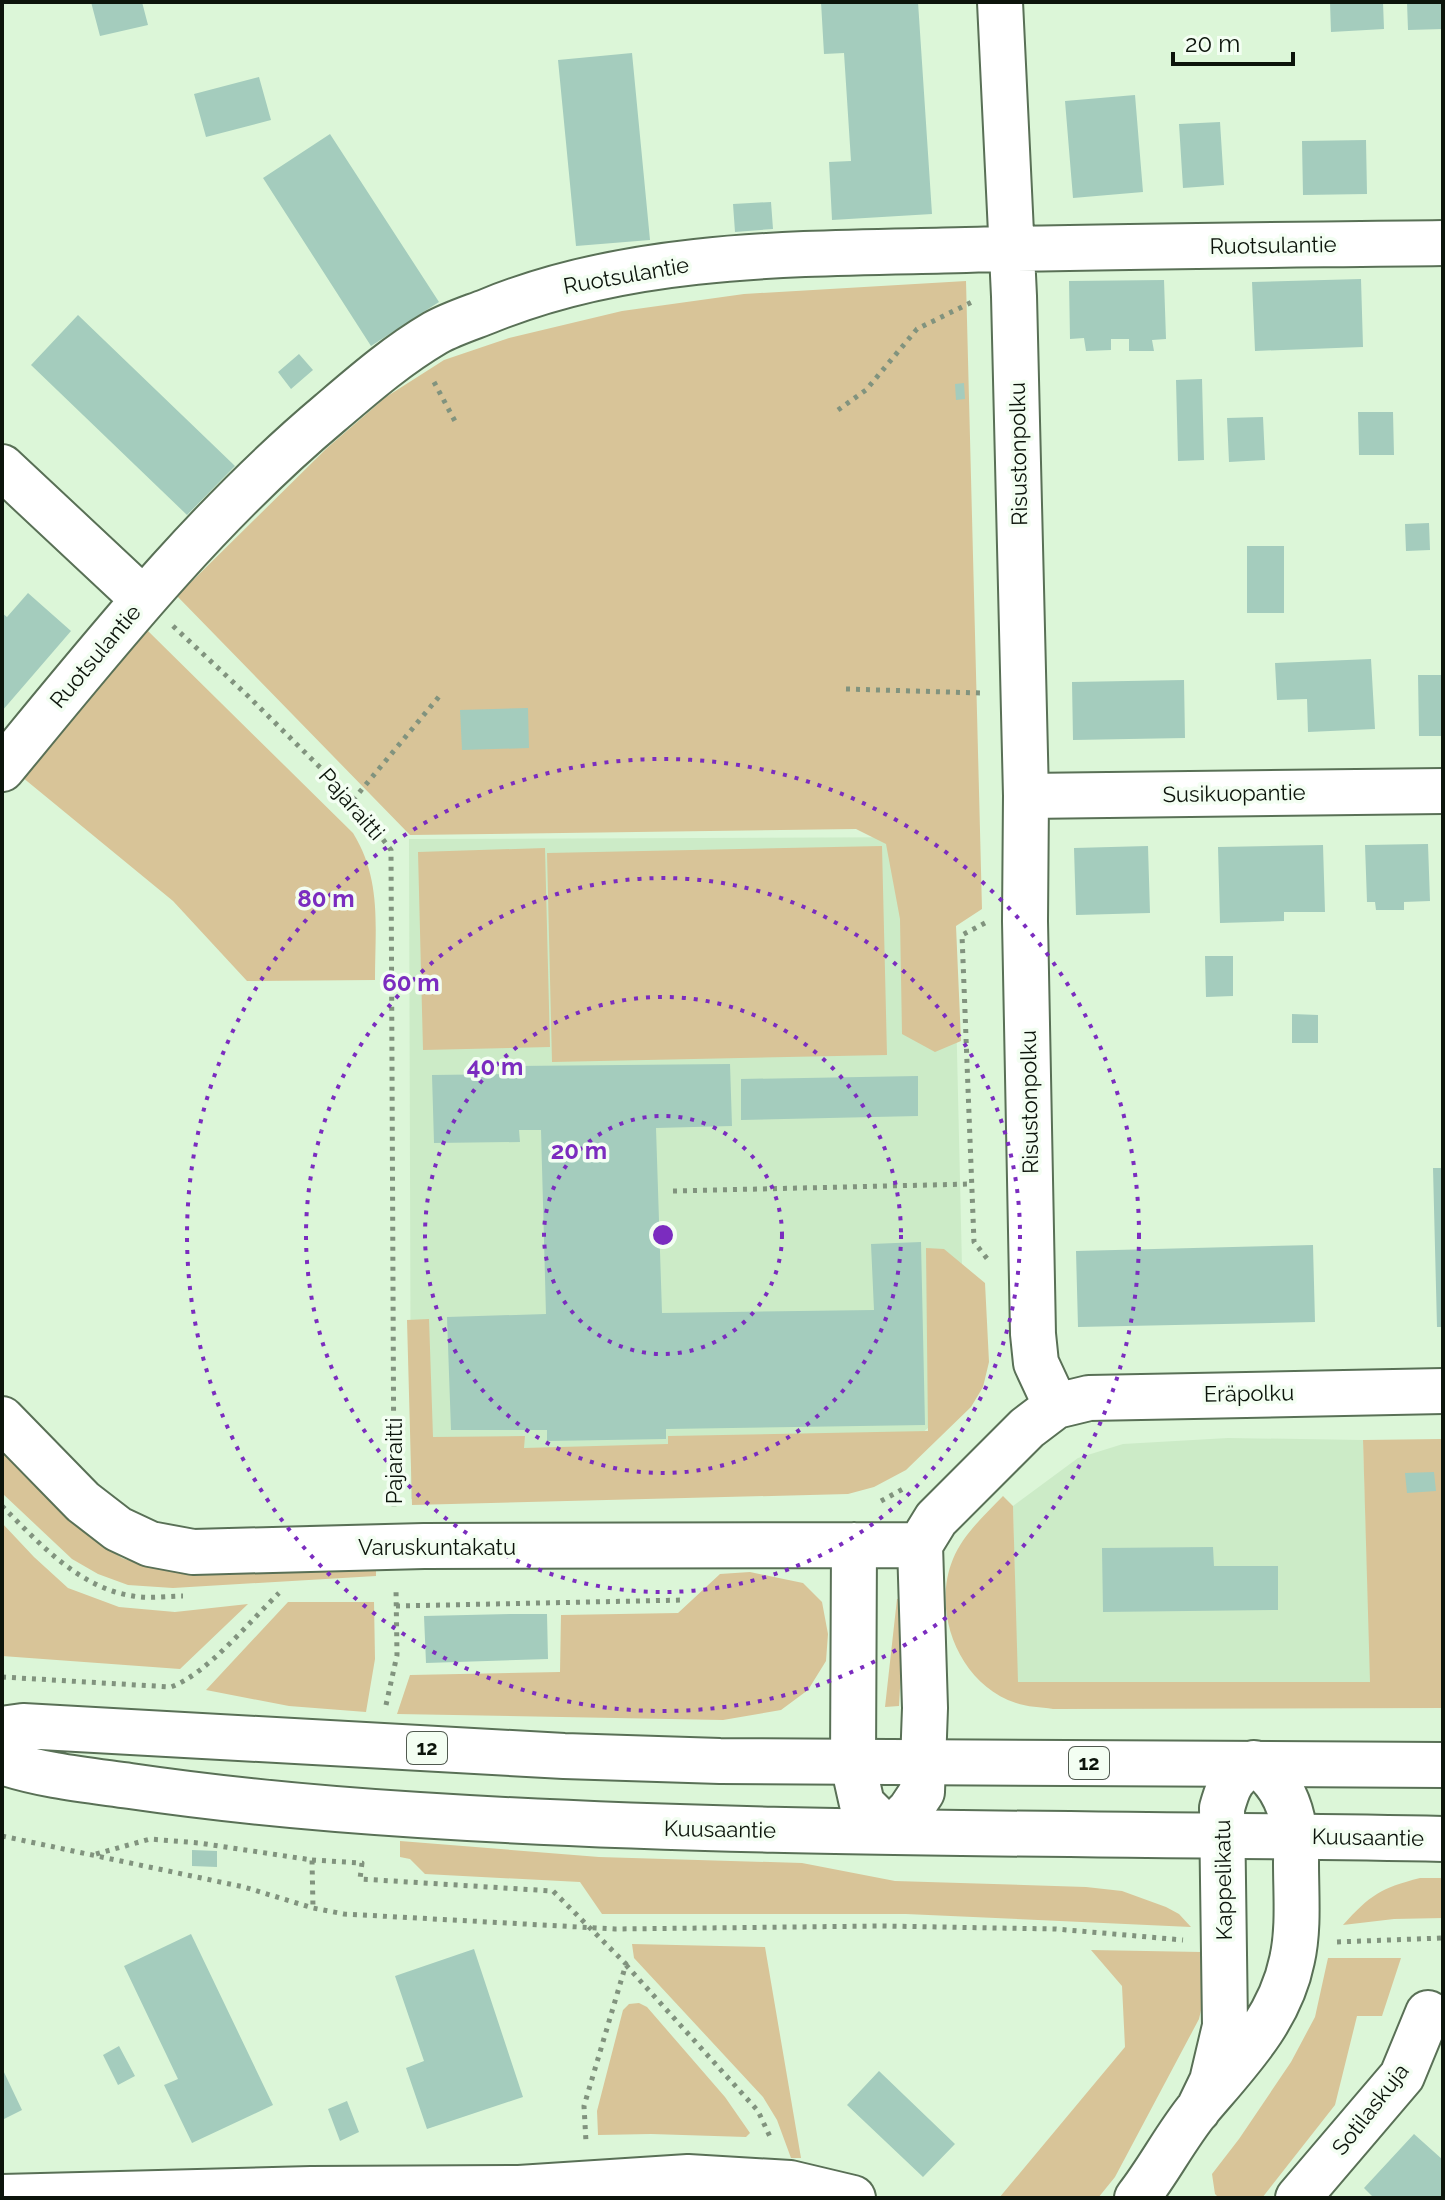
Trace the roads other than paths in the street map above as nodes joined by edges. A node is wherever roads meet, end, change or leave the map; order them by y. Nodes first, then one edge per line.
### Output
1 (1000, 2) edge
2 (1443, 243) edge
3 (994, 249) junction
4 (2, 467) edge
5 (143, 599) junction
6 (2, 769) edge
7 (1443, 791) edge
8 (1026, 796) junction
9 (1443, 1391) edge
10 (1056, 1406) junction
11 (2, 1419) edge
12 (854, 1545) junction
13 (920, 1545) junction
14 (2, 1729) edge
15 (2, 1762) edge
16 (924, 1763) junction
17 (1254, 1763) junction
18 (853, 1764) junction
19 (1443, 1765) edge
20 (889, 1831) junction
21 (1221, 1835) junction
22 (1297, 1836) junction
23 (1443, 1839) edge
24 (1428, 2013) dead end
25 (1198, 2110) junction
26 (519, 2193) edge
27 (1149, 2194) edge
28 (2, 2197) edge
29 (853, 2198) edge
30 (1298, 2198) edge

1 - 3 street, Risustonpolku
2 - 3 street, Ruotsulantie
3 - 5 street, Ruotsulantie
3 - 8 street, Risustonpolku
4 - 5 street
5 - 6 street, Ruotsulantie
7 - 8 street, Susikuopantie
8 - 10 street, Risustonpolku
9 - 10 street, Eräpolku
10 - 13 street
11 - 12 street, Varuskuntakatu
12 - 13 street, Varuskuntakatu
12 - 18 street
13 - 16 street
14 - 18 street, 12
15 - 20 street, Kuusaantie
16 - 17 street, 12
16 - 18 street, 12
16 - 20 street
17 - 19 street, 12
17 - 21 street, Kappelikatu
17 - 22 street, Kappelikatu
18 - 20 street
20 - 21 street, Kuusaantie
21 - 22 street, Kuusaantie
21 - 25 street, Kappelikatu
22 - 23 street, Kuusaantie
22 - 25 street, Kappelikatu
24 - 30 street, Sotilaskuja
25 - 27 street, Kappelikatu
26 - 28 street
26 - 29 street

